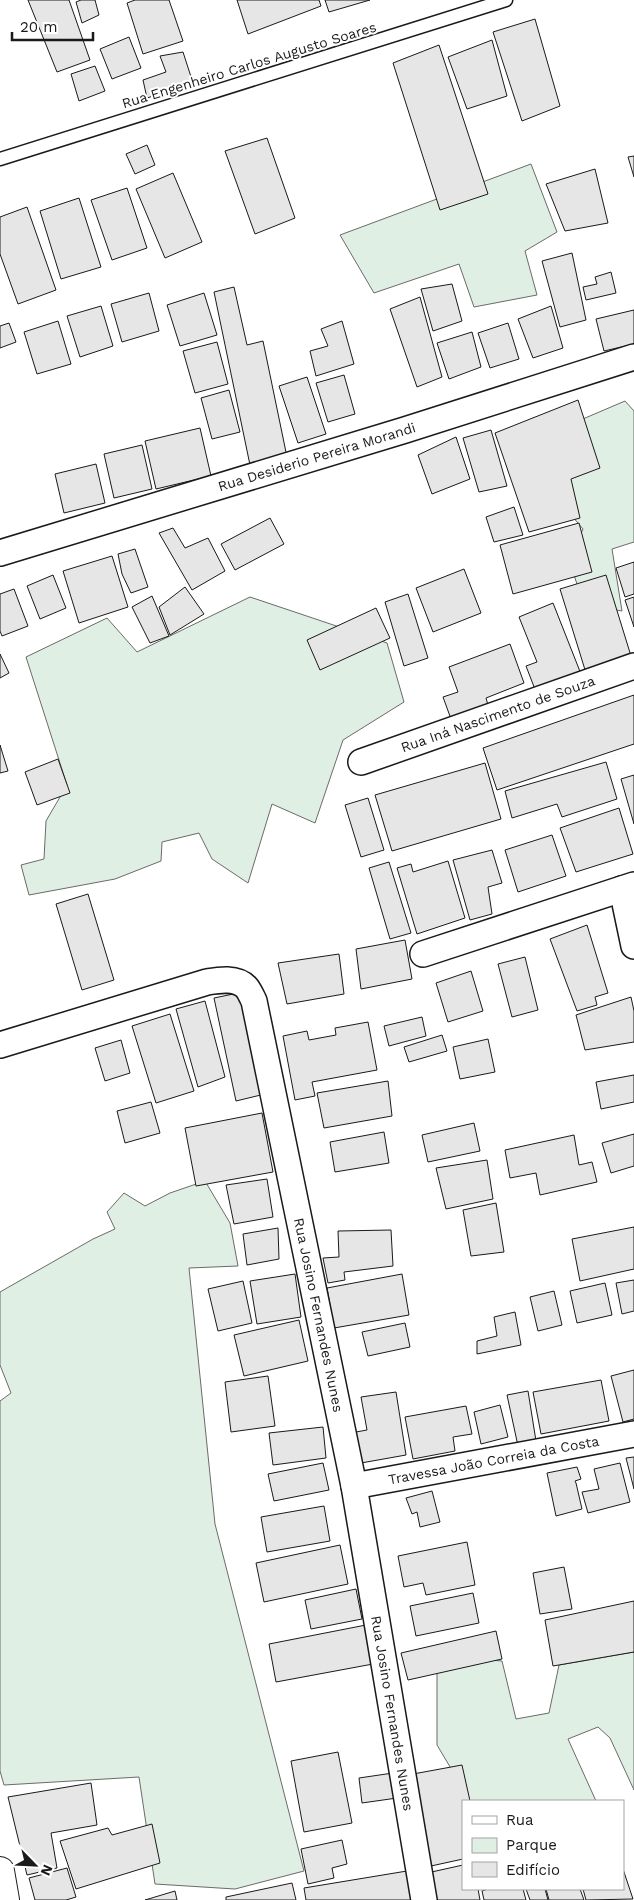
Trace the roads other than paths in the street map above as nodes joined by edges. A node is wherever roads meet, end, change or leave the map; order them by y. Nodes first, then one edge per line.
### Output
1 (506, 0) edge
2 (0, 159) edge
3 (634, 357) edge
4 (0, 553) edge
5 (634, 666) edge
6 (361, 762) dead end
7 (628, 887) edge
8 (634, 946) edge
9 (423, 954) dead end
10 (0, 1045) edge
11 (634, 1434) edge
12 (354, 1486) junction
13 (0, 1871) edge
14 (5, 1900) edge
15 (424, 1900) edge

1 - 2 lane, Rua Engenheiro Carlos Augusto Soares
3 - 4 street, Rua Desiderio Pereira Morandi
5 - 6 street, Rua Iná Nascimento de Souza
7 - 8 street
7 - 9 street
10 - 12 street, Rua Josino Fernandes Nunes
11 - 12 street, Travessa João Correia da Costa
12 - 15 street, Rua Josino Fernandes Nunes
13 - 14 street

